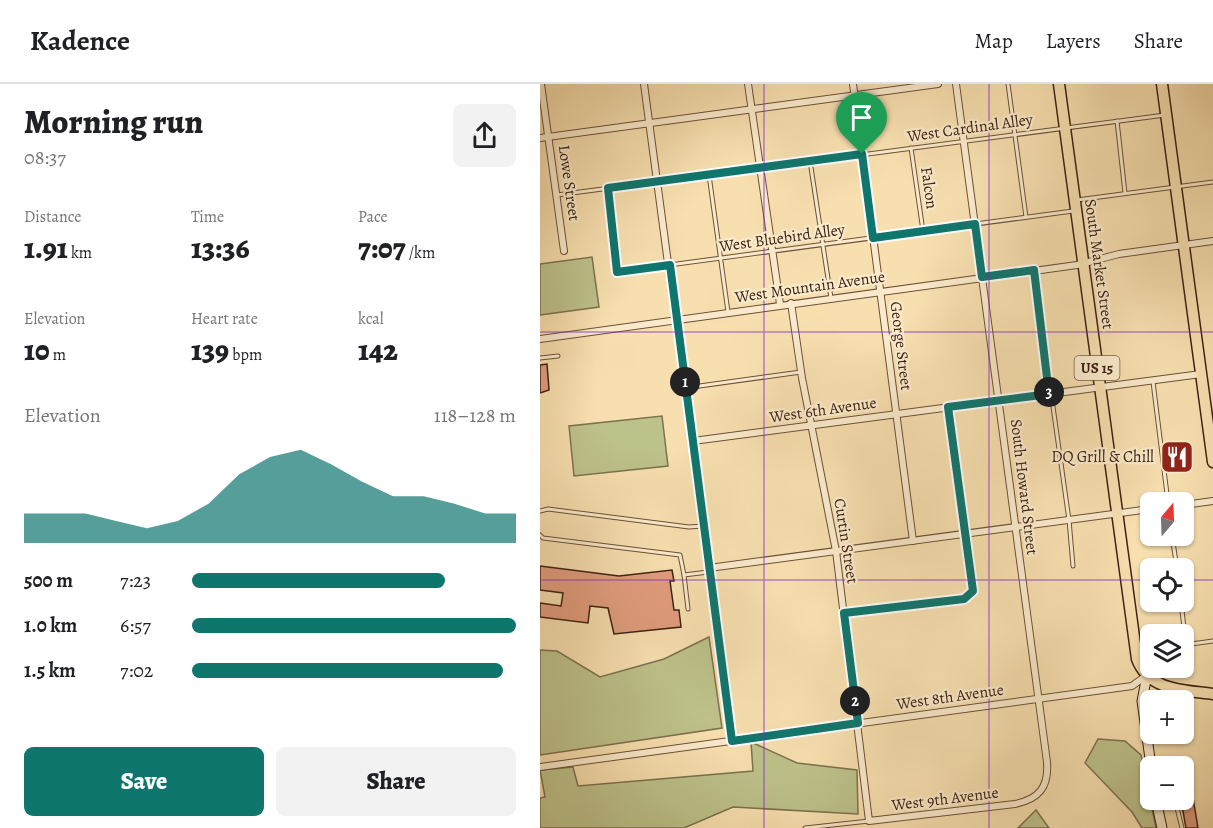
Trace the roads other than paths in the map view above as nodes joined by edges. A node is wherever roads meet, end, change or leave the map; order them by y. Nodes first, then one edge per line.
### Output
1 (541, 84) edge
2 (644, 84) edge
3 (748, 84) edge
4 (853, 84) edge
5 (938, 84) edge
6 (956, 84) edge
7 (1008, 84) edge
8 (1059, 84) edge
9 (1162, 84) edge
10 (854, 95) junction
11 (752, 109) junction
12 (1166, 114) junction
13 (1117, 121) junction
14 (650, 123) junction
15 (1065, 127) junction
16 (1014, 134) junction
17 (548, 136) junction
18 (540, 138) edge
19 (963, 141) junction
20 (911, 148) junction
21 (862, 154) junction
22 (810, 161) junction
23 (760, 168) junction
24 (709, 175) junction
25 (658, 182) junction
26 (1213, 182) edge
27 (1176, 187) junction
28 (608, 188) junction
29 (1125, 194) junction
30 (557, 195) junction
31 (1076, 206) junction
32 (1026, 217) junction
33 (975, 224) junction
34 (923, 231) junction
35 (873, 238) junction
36 (1213, 242) edge
37 (822, 244) junction
38 (1184, 245) junction
39 (564, 251) dead end
40 (772, 251) junction
41 (720, 258) junction
42 (1083, 263) junction
43 (670, 265) junction
44 (1034, 270) junction
45 (982, 277) junction
46 (880, 292) junction
47 (831, 298) junction
48 (791, 303) junction
49 (780, 304) junction
50 (728, 312) junction
51 (677, 320) junction
52 (540, 339) edge
53 (558, 356) dead end
54 (540, 358) edge
55 (801, 372) junction
56 (1201, 374) junction
57 (1153, 380) junction
58 (1100, 387) junction
59 (686, 388) junction
60 (1049, 394) junction
61 (999, 400) junction
62 (948, 407) junction
63 (896, 414) junction
64 (811, 425) junction
65 (693, 441) junction
66 (1213, 462) edge
67 (1167, 492) edge
68 (1213, 501) edge
69 (1194, 504) edge
70 (540, 511) edge
71 (1140, 511) edge
72 (1117, 514) junction
73 (1069, 520) junction
74 (704, 525) junction
75 (1016, 527) junction
76 (965, 534) junction
77 (540, 535) edge
78 (914, 541) junction
79 (836, 551) junction
80 (1072, 566) dead end
81 (710, 570) junction
82 (684, 575) junction
83 (688, 609) dead end
84 (844, 613) junction
85 (1213, 641) edge
86 (1194, 644) edge
87 (1140, 651) edge
88 (1135, 652) junction
89 (1140, 666) edge
90 (1143, 678) edge
91 (1146, 678) edge
92 (1152, 678) edge
93 (1213, 694) edge
94 (1038, 699) junction
95 (858, 723) junction
96 (732, 741) junction
97 (1150, 756) edge
98 (540, 767) edge
99 (1015, 804) joint
100 (1158, 810) edge
101 (1178, 810) edge
102 (869, 821) junction
103 (806, 828) edge
104 (1162, 828) edge
105 (1182, 828) edge

1 - 17 street, Lowe Street
2 - 14 street
3 - 11 street
4 - 10 street, George Street
5 - 10 street
6 - 19 street, South Howard Street
7 - 16 lane
8 - 15 highway, South Market Street / US 15
9 - 12 highway
10 - 11 street
10 - 21 street, George Street
11 - 14 street
11 - 23 street
12 - 13 lane, West Cardinal Alley
12 - 27 highway
13 - 15 lane, West Cardinal Alley
13 - 29 lane
14 - 17 street
14 - 25 street
15 - 16 lane, West Cardinal Alley
15 - 31 highway, South Market Street / US 15
16 - 19 lane, West Cardinal Alley
16 - 32 lane
17 - 18 street
17 - 30 street, Lowe Street
19 - 20 lane, West Cardinal Alley
19 - 33 street, South Howard Street
20 - 21 lane, West Cardinal Alley
20 - 34 lane, Falcon
21 - 22 lane, West Cardinal Alley
21 - 35 street, George Street
22 - 23 lane, West Cardinal Alley
22 - 37 lane
23 - 24 lane, West Cardinal Alley
23 - 40 street
24 - 25 lane, West Cardinal Alley
24 - 41 lane
25 - 28 lane, West Cardinal Alley
25 - 43 street
26 - 27 lane, West Bluebird Alley
27 - 29 lane, West Bluebird Alley
27 - 38 highway
28 - 30 lane, West Cardinal Alley
28 - 43 lane, West Bluebird Alley
29 - 31 lane, West Bluebird Alley
30 - 39 street, Lowe Street
31 - 32 lane, West Bluebird Alley
31 - 42 highway, South Market Street / US 15
32 - 33 lane, West Bluebird Alley
33 - 34 lane, West Bluebird Alley
33 - 45 street, South Howard Street
34 - 35 lane, West Bluebird Alley
35 - 37 lane, West Bluebird Alley
35 - 46 street, George Street
36 - 38 street, West Mountain Avenue
37 - 40 lane, West Bluebird Alley
37 - 47 lane
38 - 42 street, West Mountain Avenue
38 - 56 highway
40 - 41 lane, West Bluebird Alley
40 - 49 street
41 - 43 lane, West Bluebird Alley
41 - 50 lane
42 - 44 street, West Mountain Avenue
42 - 58 highway, South Market Street / US 15
43 - 51 street
44 - 45 street, West Mountain Avenue
44 - 60 lane
45 - 46 street, West Mountain Avenue
45 - 61 street, South Howard Street
46 - 47 street, West Mountain Avenue
46 - 63 street, George Street
47 - 48 street, West Mountain Avenue
48 - 49 street, West Mountain Avenue
48 - 55 street, Curtin Street
49 - 50 street, West Mountain Avenue
50 - 51 street, West Mountain Avenue
51 - 52 street, West Mountain Avenue
51 - 59 street
53 - 54 lane
55 - 59 lane
55 - 64 street, Curtin Street
56 - 57 street, West 6th Avenue
56 - 66 highway
57 - 58 street, West 6th Avenue
57 - 67 lane
58 - 60 street, West 6th Avenue
58 - 72 highway, South Market Street / US 15
59 - 65 street
60 - 61 street, West 6th Avenue
60 - 73 lane
61 - 62 street, West 6th Avenue
61 - 75 street, South Howard Street
62 - 63 street, West 6th Avenue
62 - 76 lane
63 - 64 street, West 6th Avenue
63 - 78 street, George Street
64 - 65 street, West 6th Avenue
64 - 79 street, Curtin Street
65 - 74 street
68 - 69 street
70 - 74 lane
71 - 72 street
72 - 73 street
72 - 88 highway, South Market Street / US 15
73 - 75 street
73 - 80 lane
74 - 81 street
75 - 76 street
75 - 94 street, South Howard Street
76 - 78 street
76 - 84 lane
77 - 82 lane
78 - 79 street
79 - 81 street
79 - 84 street, Curtin Street
81 - 82 lane
81 - 96 street
82 - 83 lane
84 - 95 street, Curtin Street
85 - 86 lane
87 - 88 lane
88 - 89 highway, South Market Street / US 15
90 - 94 street, West 8th Avenue
91 - 97 main road
92 - 93 highway
94 - 95 street, West 8th Avenue
94 - 99 street, South Howard Street
95 - 96 street, West 8th Avenue
95 - 102 street, Curtin Street
96 - 98 street, West 8th Avenue
99 - 102 street, West 9th Avenue
100 - 104 main road
101 - 105 lane
102 - 103 lane, West 9th Avenue

